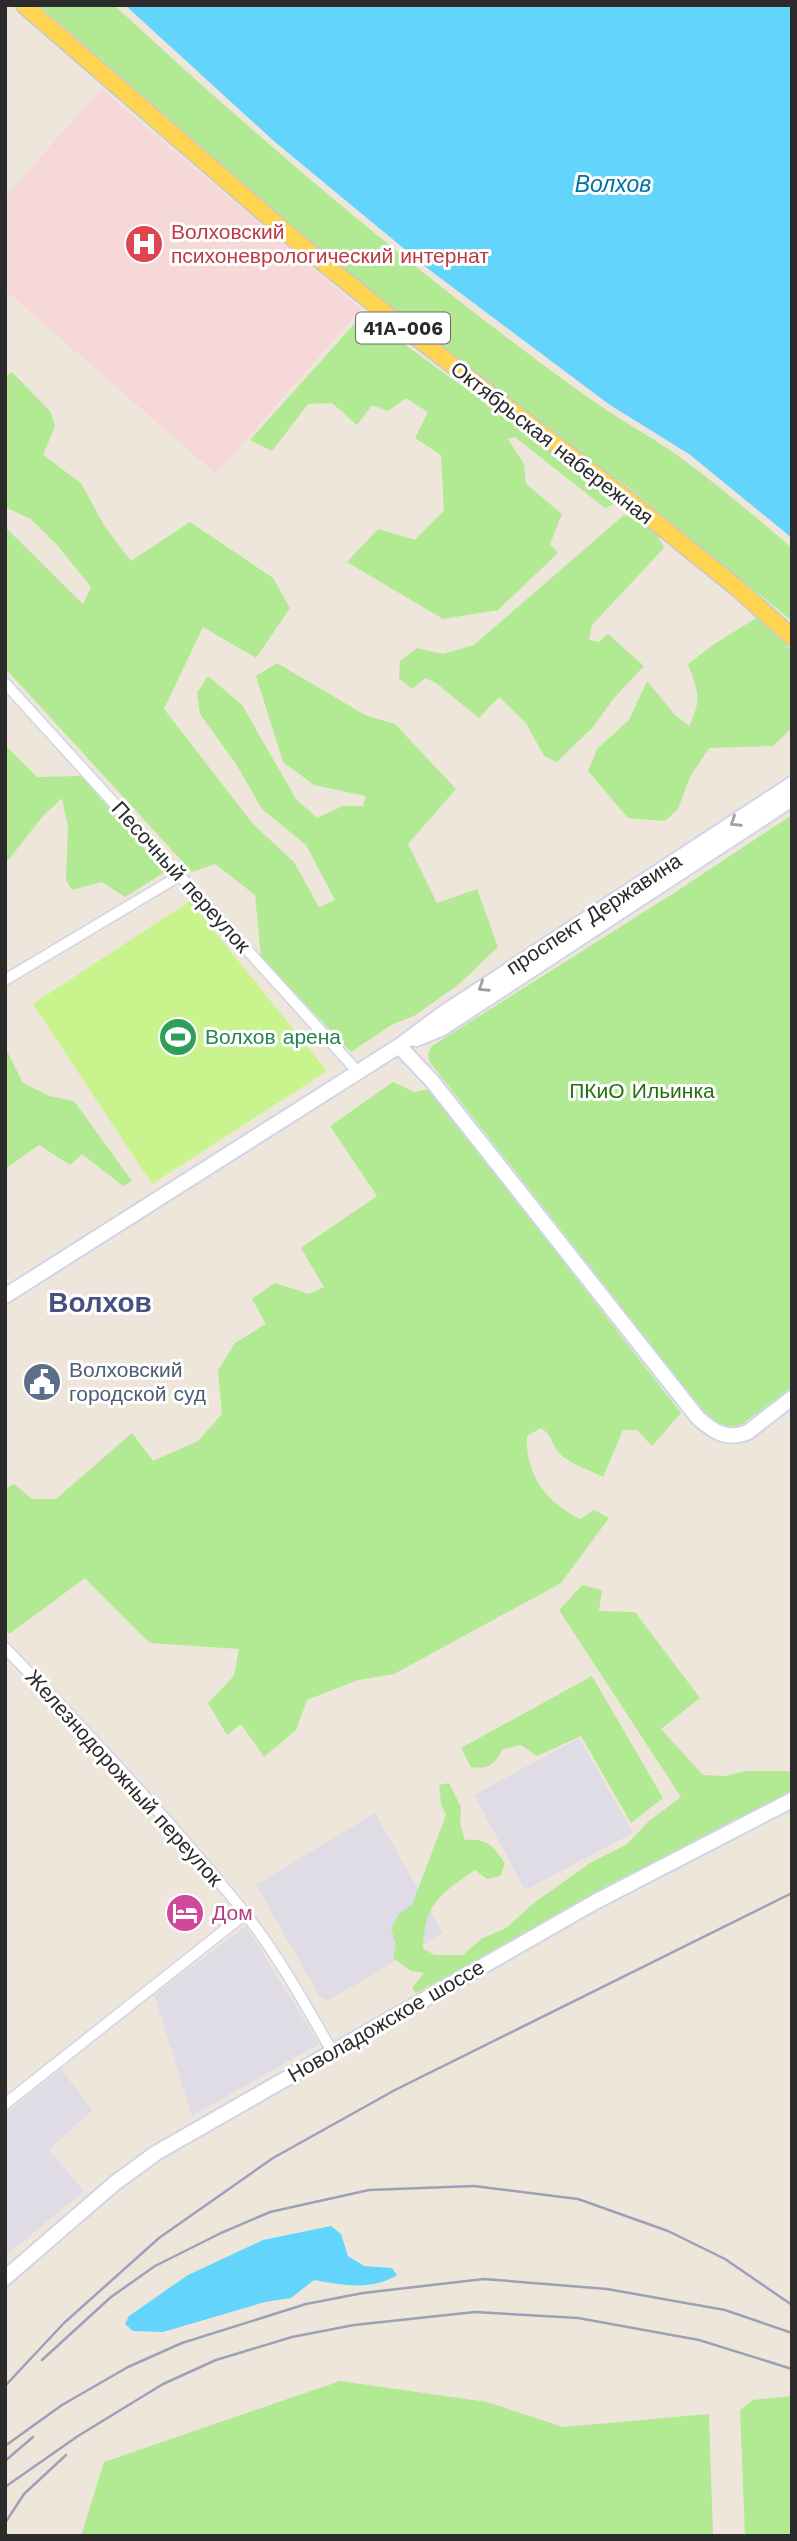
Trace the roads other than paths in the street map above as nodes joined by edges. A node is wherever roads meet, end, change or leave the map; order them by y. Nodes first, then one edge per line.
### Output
1 (24, 5) edge
2 (792, 637) edge
3 (5, 683) edge
4 (792, 784) edge
5 (792, 799) edge
6 (179, 876) junction
7 (5, 980) edge
8 (399, 1046) junction
9 (357, 1071) junction
10 (5, 1296) edge
11 (792, 1398) edge
12 (5, 1648) edge
13 (792, 1800) edge
14 (245, 1914) junction
15 (332, 2051) junction
16 (5, 2104) edge
17 (5, 2278) edge

1 - 2 main road, Октябрьская набережная / 41А-006
3 - 6 street, Песочный переулок
4 -> 8 main road, проспект Державина
5 - 8 main road, проспект Державина
6 - 7 street
6 - 9 street, Песочный переулок
8 - 9 main road, проспект Державина
8 - 11 main road
9 - 10 main road, проспект Державина
12 - 14 street, Железнодорожный переулок
13 - 15 main road, Новоладожское шоссе
14 - 15 street, Железнодорожный переулок
14 - 16 street
15 - 17 main road, Новоладожское шоссе

